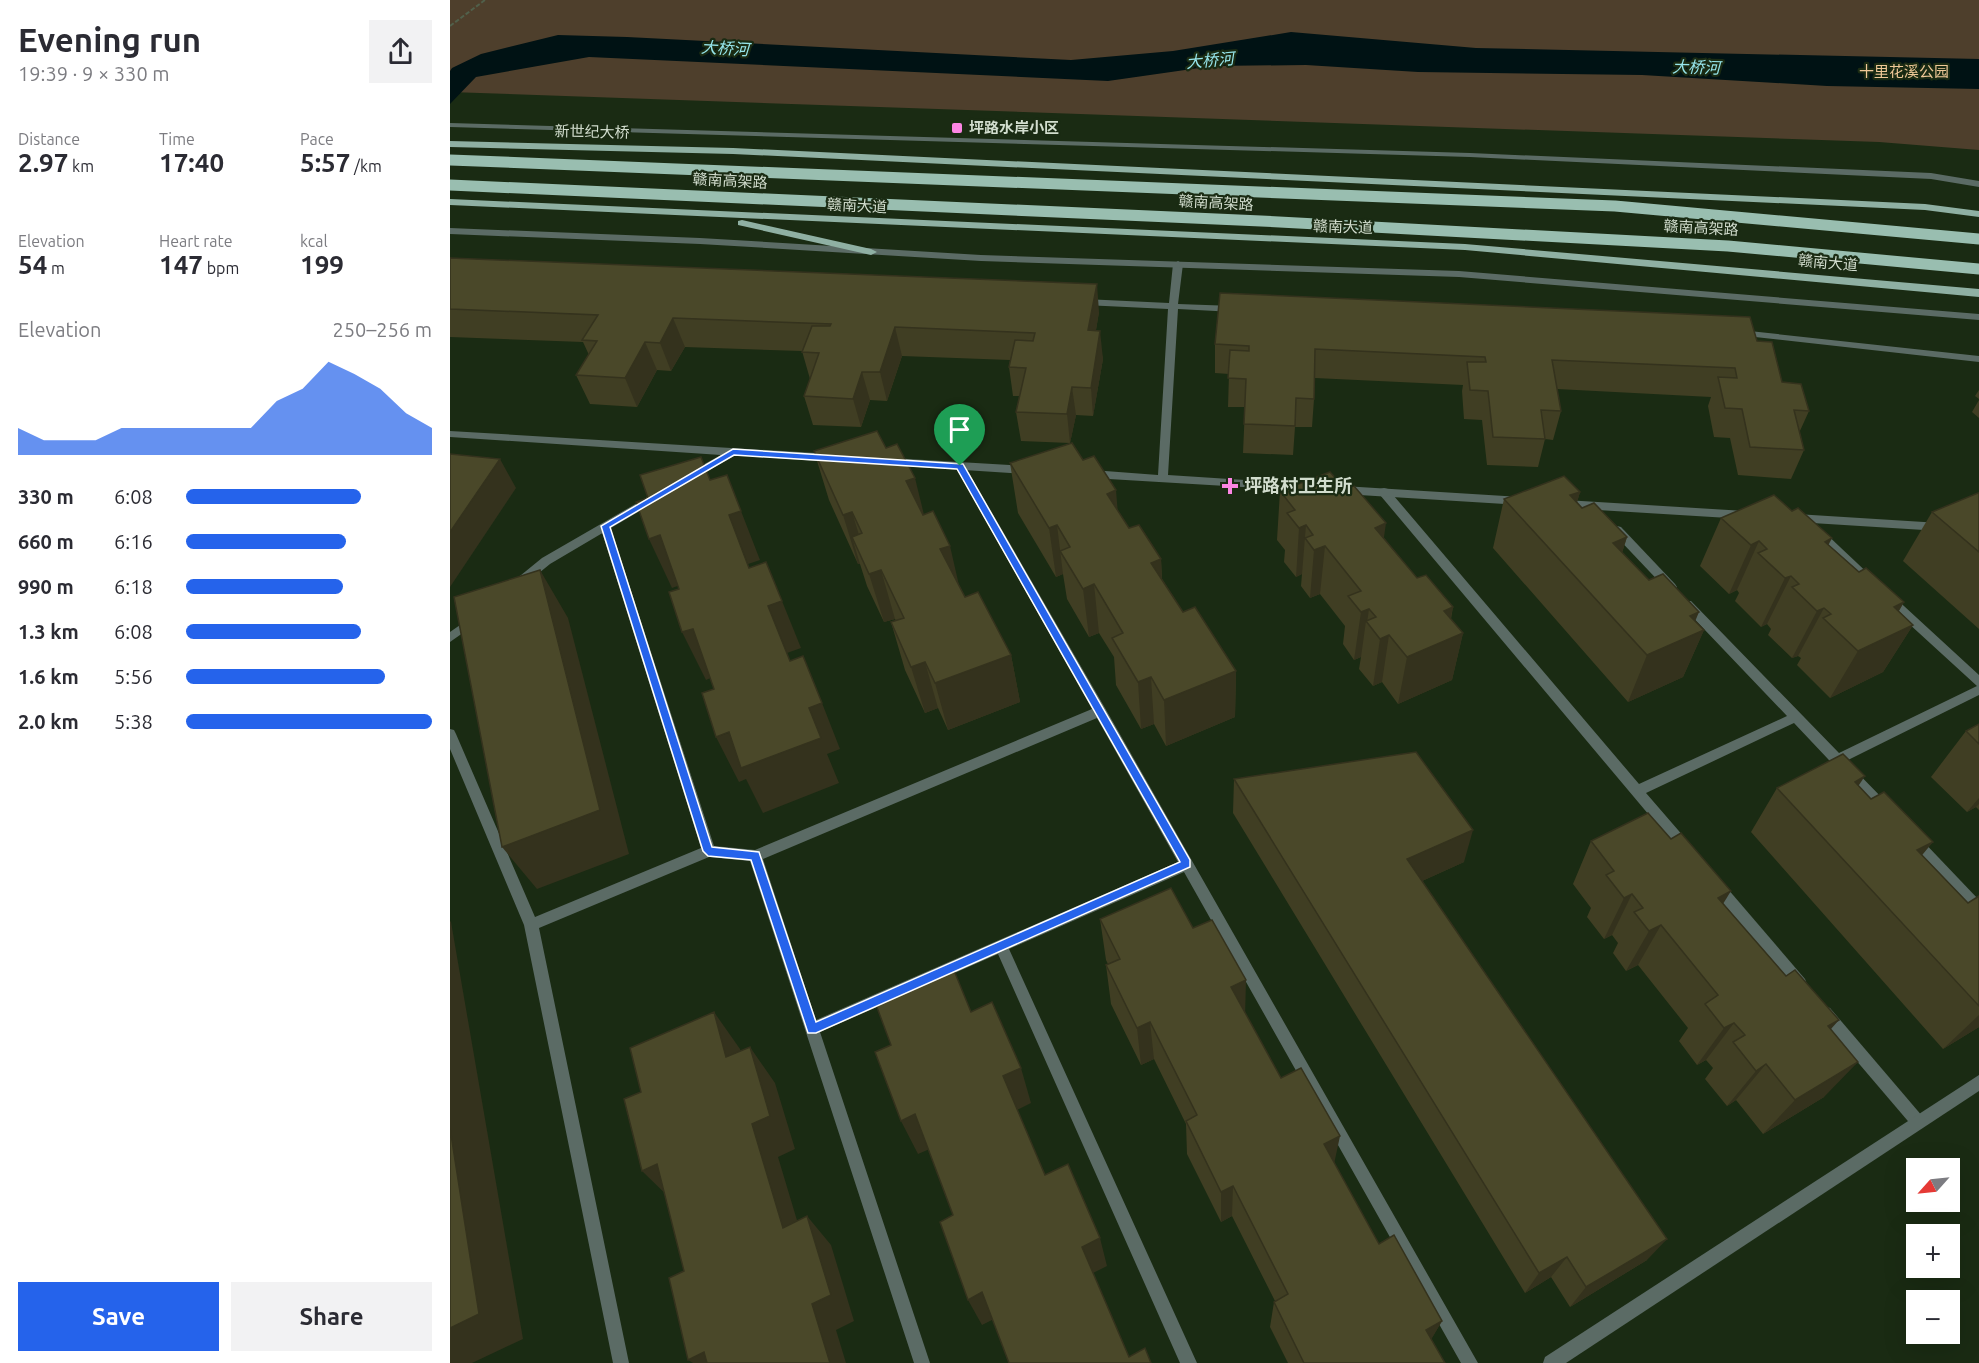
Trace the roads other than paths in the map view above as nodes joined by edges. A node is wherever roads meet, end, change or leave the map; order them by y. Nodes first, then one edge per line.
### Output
1 (450, 125) edge
2 (450, 144) edge
3 (450, 160) edge
4 (1979, 184) edge
5 (450, 185) edge
6 (450, 202) edge
7 (1979, 212) edge
8 (704, 214) junction
9 (450, 231) edge
10 (1979, 239) edge
11 (871, 252) junction
12 (1178, 264) junction
13 (1979, 269) edge
14 (1979, 293) edge
15 (1078, 302) edge
16 (1173, 306) junction
17 (1244, 309) edge
18 (1979, 317) edge
19 (1732, 332) edge
20 (1979, 359) edge
21 (450, 434) edge
22 (733, 452) junction
23 (840, 459) edge
24 (876, 461) edge
25 (960, 466) junction
26 (1043, 471) edge
27 (1079, 473) edge
28 (1163, 478) junction
29 (684, 481) edge
30 (664, 492) edge
31 (1384, 492) junction
32 (1535, 502) edge
33 (1558, 503) edge
34 (1593, 506) junction
35 (1755, 516) edge
36 (605, 526) junction
37 (1955, 528) edge
38 (511, 589) edge
39 (485, 610) edge
40 (450, 638) edge
41 (1979, 682) edge
42 (1979, 690) edge
43 (1101, 711) junction
44 (1796, 717) junction
45 (450, 734) edge
46 (1837, 760) junction
47 (1637, 791) junction
48 (708, 851) junction
49 (755, 856) junction
50 (1187, 864) junction
51 (1979, 909) edge
52 (531, 925) junction
53 (1001, 946) junction
54 (812, 1029) junction
55 (1979, 1082) edge
56 (1918, 1122) junction
57 (621, 1363) edge
58 (922, 1363) edge
59 (1189, 1363) edge
60 (1470, 1363) edge
61 (1551, 1363) edge

1 - 4 street
2 - 7 main road, 新世纪大桥
3 - 10 highway, 赣南高架路, bridge
5 - 13 highway, 赣南高架路, bridge
6 - 8 main road
8 - 11 main road
8 - 14 main road, 赣南大道
9 - 11 street
11 - 12 street
12 - 16 street
12 - 18 street
15 - 16 street
16 - 17 street
16 - 28 street
19 - 20 street
21 - 22 street
22 - 23 street
22 - 29 street
24 - 25 street
25 - 26 street
25 - 43 street
27 - 28 street
28 - 31 street
30 - 36 street
31 - 32 street
31 - 47 street
33 - 34 street
34 - 35 street
34 - 44 street
36 - 38 street
36 - 48 street
37 - 41 street
39 - 40 street
42 - 46 street
43 - 49 street
43 - 50 street
44 - 46 street
44 - 47 street
45 - 52 street
46 - 51 street
47 - 56 street
48 - 49 street
48 - 52 street
49 - 54 street
50 - 53 street
50 - 60 street
52 - 57 street
53 - 54 street
53 - 59 street
54 - 58 street
55 - 56 street
56 - 61 street

